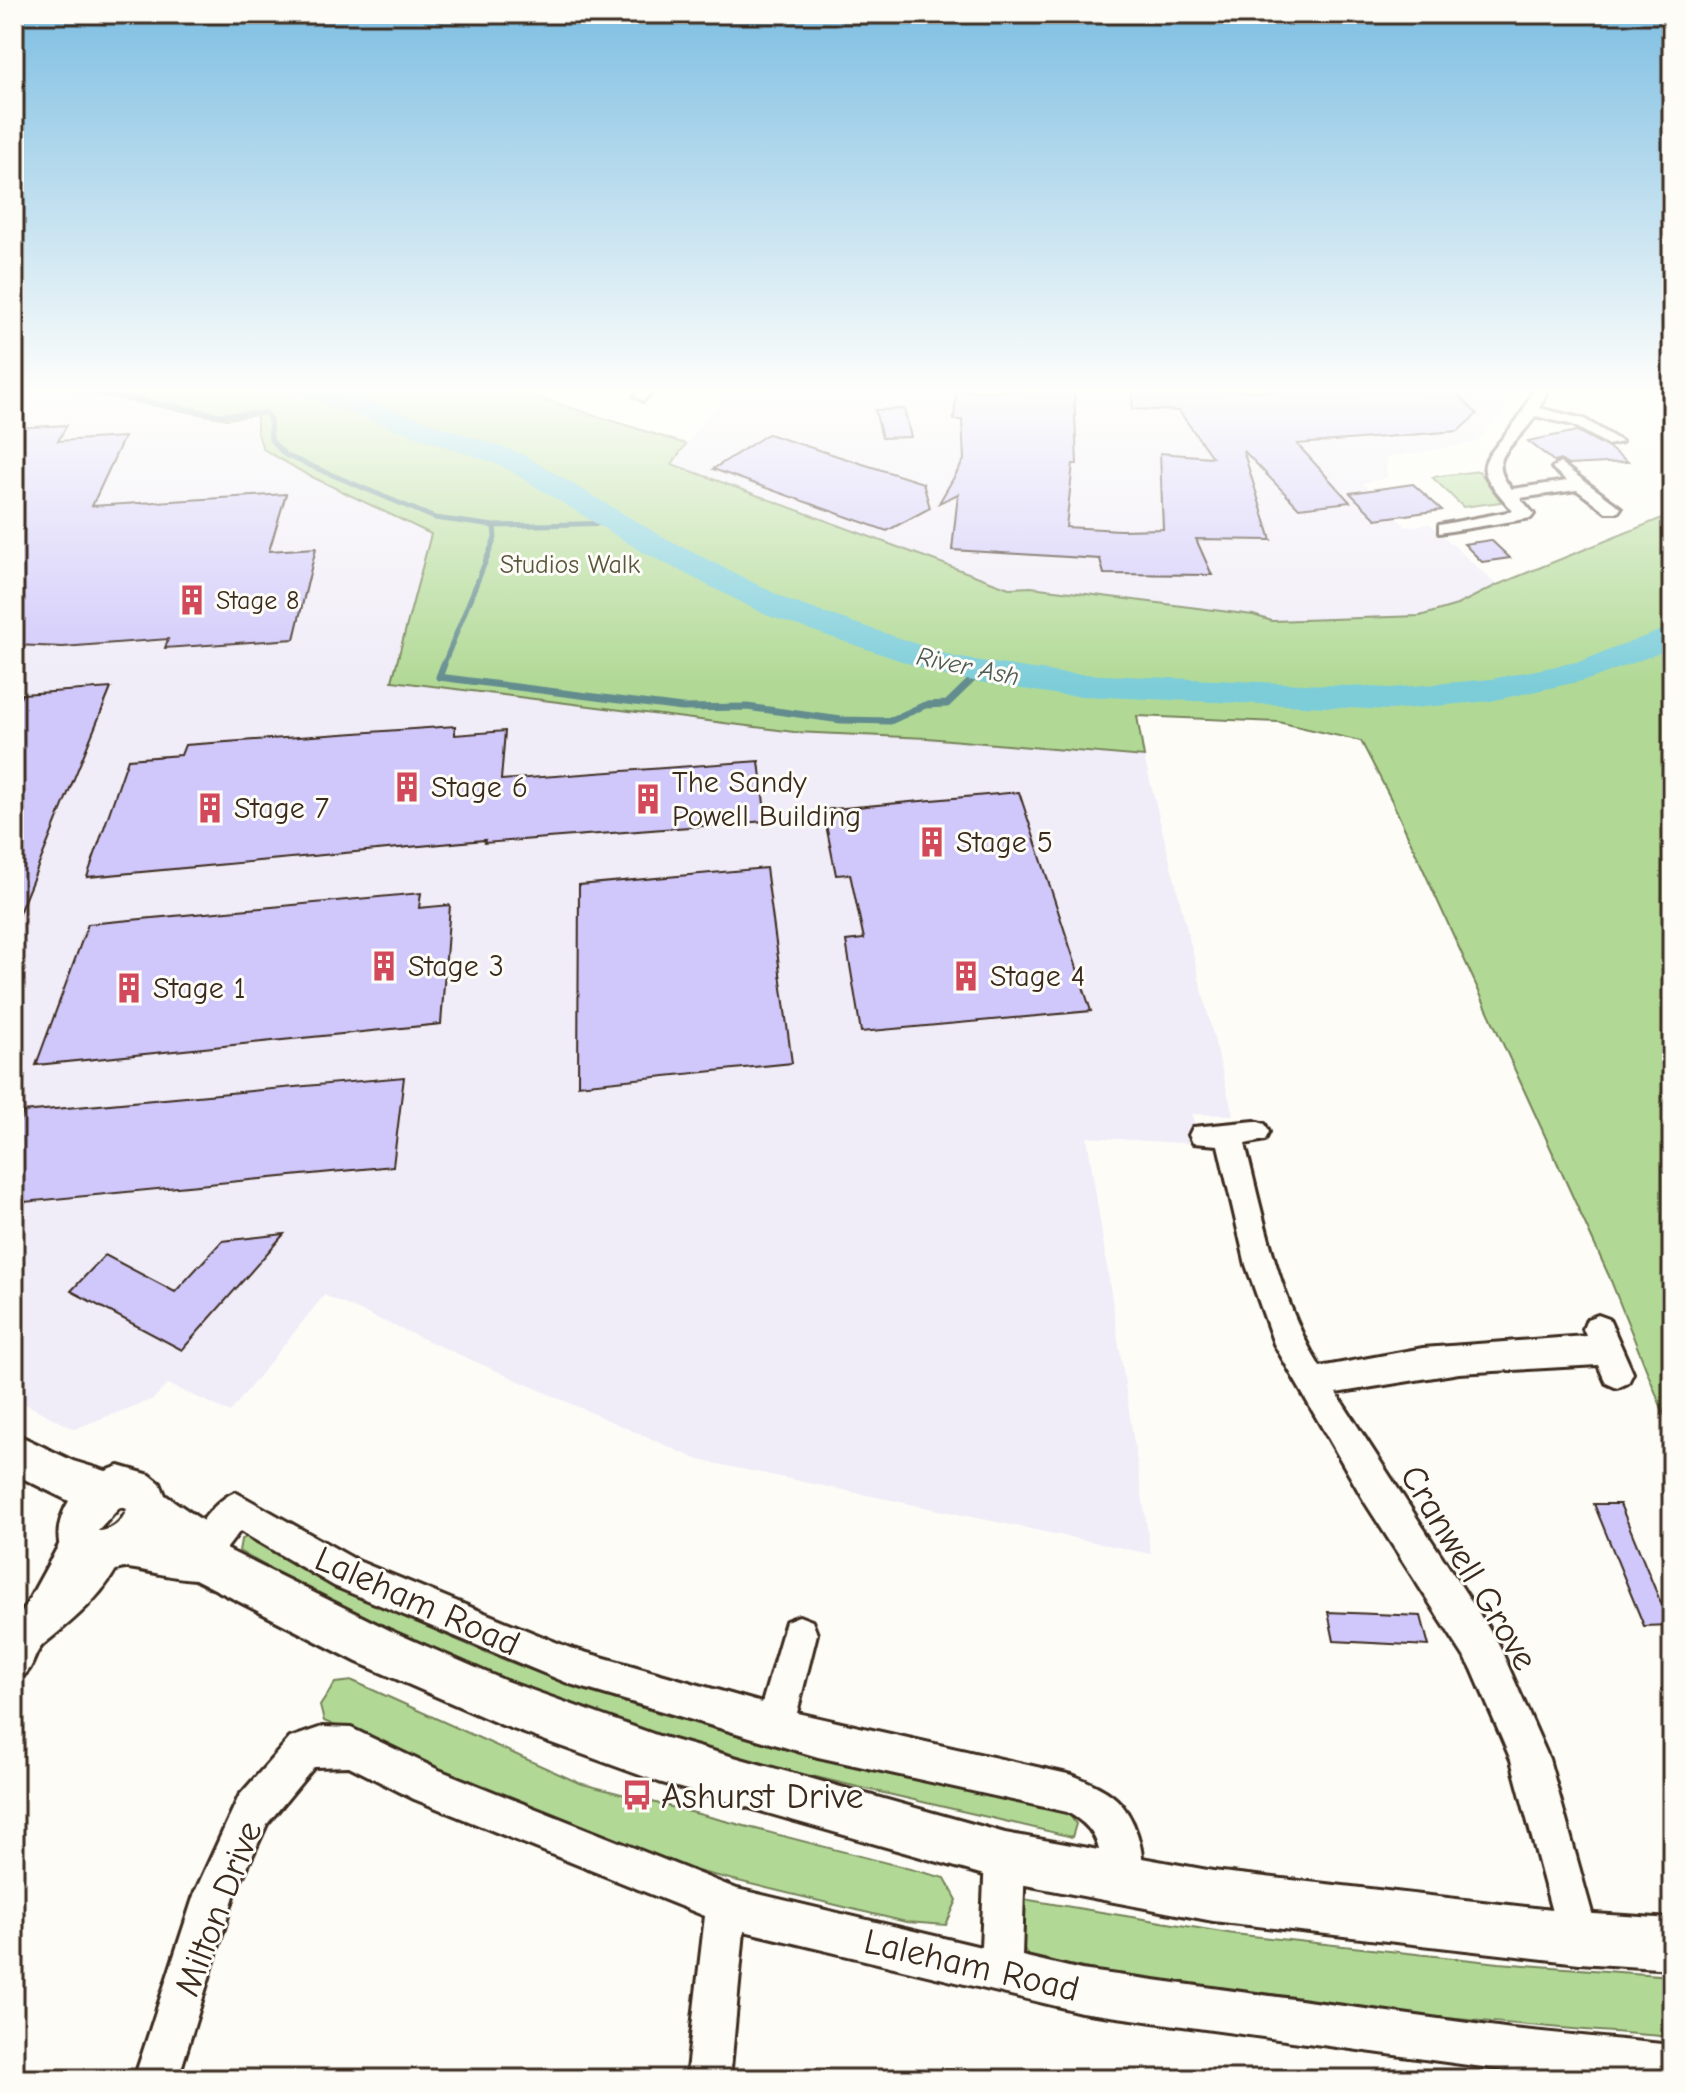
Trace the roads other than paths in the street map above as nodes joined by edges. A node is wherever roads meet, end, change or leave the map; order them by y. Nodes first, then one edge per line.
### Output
1 (1503, 489) edge
2 (1550, 489) edge
3 (1587, 489) edge
4 (1508, 495) junction
5 (1612, 508) dead end
6 (1445, 529) dead end
7 (1229, 1133) dead end
8 (1607, 1351) dead end
9 (1313, 1383) junction
10 (25, 1460) edge
11 (99, 1529) junction
12 (198, 1558) junction
13 (799, 1634) dead end
14 (20, 1652) edge
15 (775, 1726) junction
16 (303, 1751) joint
17 (1005, 1857) junction
18 (1124, 1881) junction
19 (726, 1905) junction
20 (1579, 1938) junction
21 (1672, 1944) edge
22 (1001, 1971) junction
23 (1672, 2066) edge
24 (156, 2079) edge
25 (708, 2079) edge

1 - 4 street
2 - 4 street
3 - 5 street
4 - 6 street
7 - 9 street, Cranwell Grove
8 - 9 street
9 - 20 street, Cranwell Grove
10 - 11 main road
11 - 12 main road, Laleham Road
11 - 12 main road, Laleham Road
11 - 14 street
12 - 15 street, Laleham Road
12 - 17 main road, Laleham Road
13 - 15 street
15 - 18 street, Laleham Road
16 - 19 street, Laleham Road
16 - 24 street, Milton Drive
17 - 18 main road, Laleham Road
17 - 22 street
18 - 20 main road, Laleham Road
19 - 22 street, Laleham Road
19 - 25 street
20 - 21 main road, Laleham Road
22 - 23 street, Laleham Road

